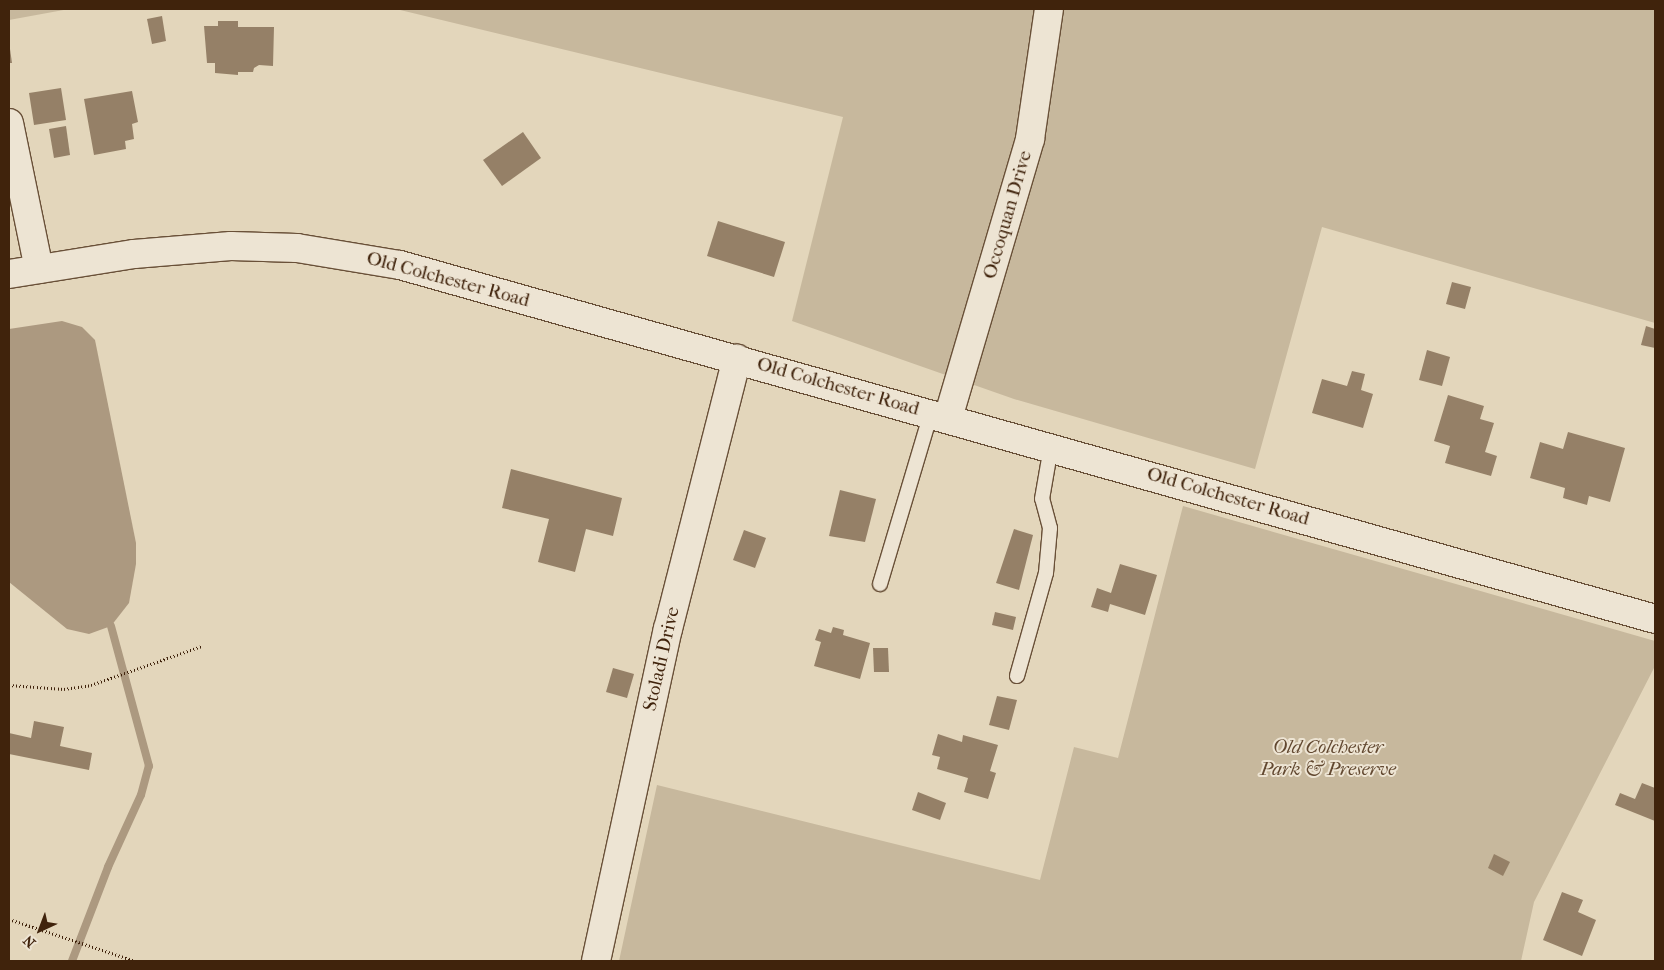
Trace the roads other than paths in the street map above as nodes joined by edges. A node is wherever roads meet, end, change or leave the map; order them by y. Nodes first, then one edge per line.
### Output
1 (1049, 9) edge
2 (9, 123) edge
3 (39, 269) junction
4 (9, 274) edge
5 (737, 359) junction
6 (939, 415) junction
7 (1051, 447) junction
8 (880, 584) dead end
9 (1655, 619) edge
10 (1017, 676) dead end
11 (596, 961) edge

1 - 6 street, Occoquan Drive
2 - 3 street
3 - 4 street, Old Colchester Road
3 - 5 street, Old Colchester Road
5 - 6 street, Old Colchester Road
5 - 11 street, Stoladi Drive
6 - 7 street, Old Colchester Road
6 - 8 lane
7 - 9 street, Old Colchester Road
7 - 10 lane

